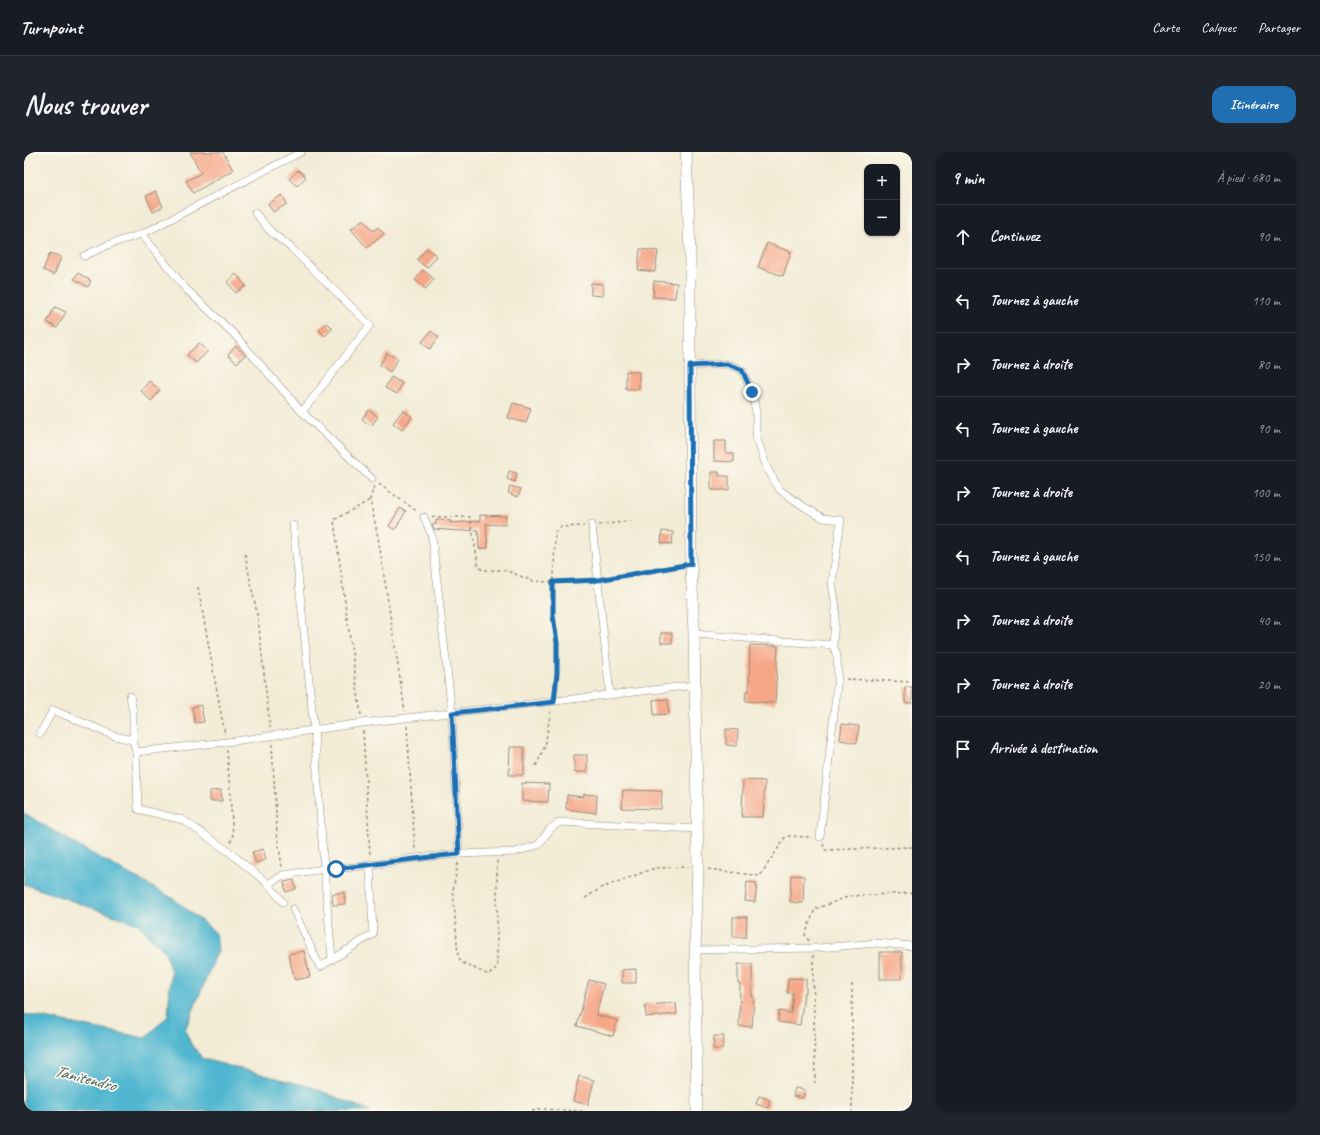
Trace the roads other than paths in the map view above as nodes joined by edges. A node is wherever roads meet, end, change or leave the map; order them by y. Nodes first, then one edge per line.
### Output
1 (301, 152) edge
2 (686, 152) edge
3 (255, 213) dead end
4 (142, 234) junction
5 (84, 256) dead end
6 (690, 366) junction
7 (302, 412) junction
8 (372, 479) dead end
9 (424, 517) road end
10 (293, 525) dead end
11 (592, 525) road end
12 (694, 634) junction
13 (833, 645) junction
14 (695, 685) junction
15 (610, 695) junction
16 (130, 696) dead end
17 (452, 713) junction
18 (314, 729) junction
19 (40, 734) dead end
20 (133, 740) junction
21 (136, 752) junction
22 (697, 829) junction
23 (820, 837) road end
24 (459, 854) junction
25 (370, 864) junction
26 (324, 869) junction
27 (268, 884) junction
28 (283, 902) dead end
29 (293, 909) dead end
30 (912, 946) edge
31 (695, 950) junction
32 (332, 959) junction
33 (697, 1111) edge

1 - 4 street
2 - 6 main road
3 - 7 street
4 - 5 street
4 - 7 street
6 - 12 main road
6 - 13 street
7 - 8 street
9 - 17 street
10 - 18 street
11 - 15 street
12 - 13 street
12 - 14 main road
13 - 23 street
14 - 15 street
14 - 22 main road
15 - 17 street
16 - 20 street
17 - 18 street
17 - 24 street
18 - 21 street
18 - 26 street
19 - 20 street
20 - 21 street
21 - 27 street
22 - 24 street
22 - 31 main road
24 - 25 street
25 - 26 street
25 - 32 street
26 - 27 street
26 - 32 street
27 - 28 street
29 - 32 street
30 - 31 street
31 - 33 main road

